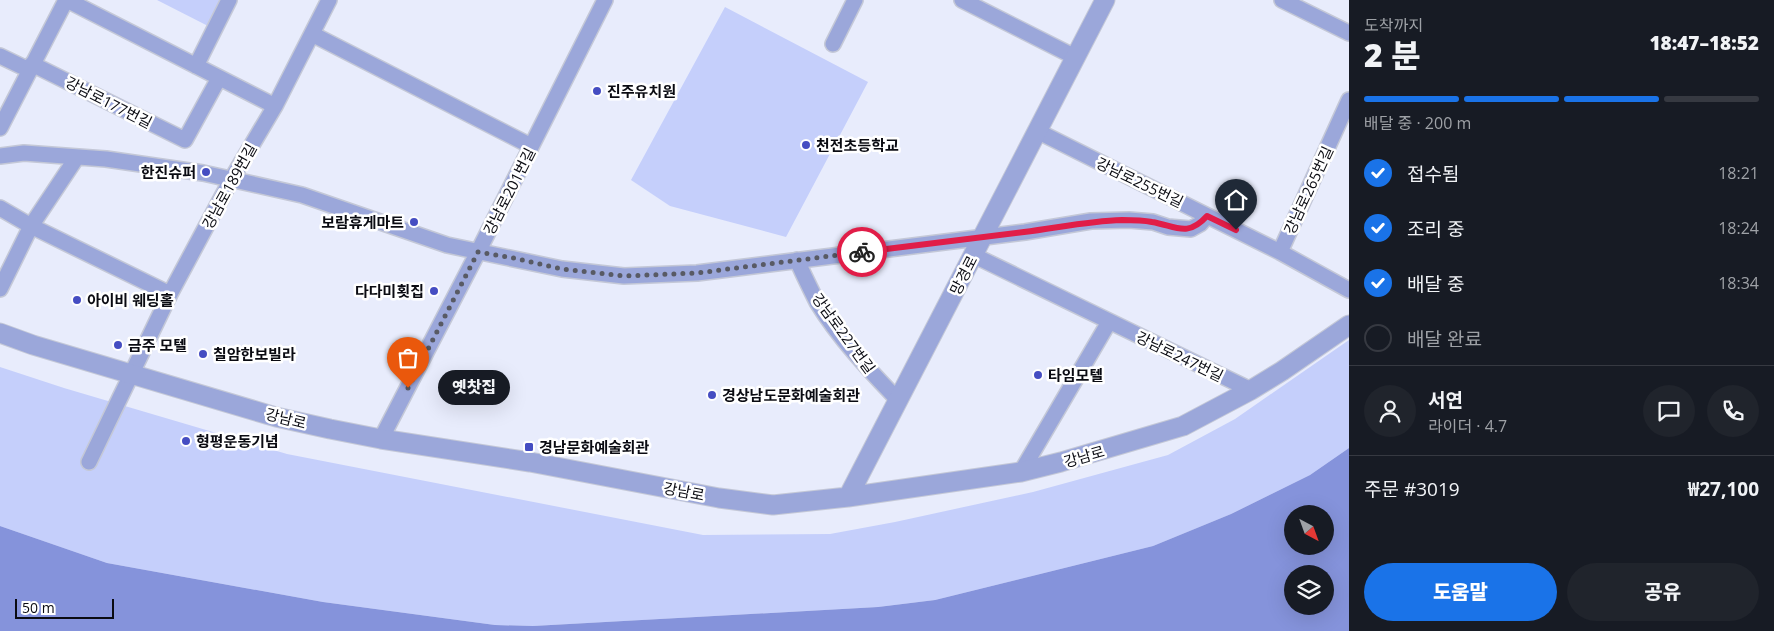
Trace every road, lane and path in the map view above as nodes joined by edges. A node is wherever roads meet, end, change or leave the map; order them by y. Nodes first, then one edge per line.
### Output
1 (66, 0) edge
2 (229, 0) edge
3 (329, 0) edge
4 (856, 0) edge
5 (1104, 0) edge
6 (1282, 0) edge
7 (969, 1) edge
8 (600, 2) edge
9 (1349, 32) edge
10 (312, 34) junction
11 (833, 44) dead end
12 (0, 56) edge
13 (1075, 57) junction
14 (196, 66) junction
15 (31, 67) junction
16 (219, 78) junction
17 (1349, 100) edge
18 (275, 106) junction
19 (0, 128) edge
20 (1037, 131) junction
21 (531, 146) junction
22 (0, 156) edge
23 (77, 157) junction
24 (231, 180) junction
25 (0, 208) edge
26 (1207, 216) junction
27 (31, 226) junction
28 (982, 237) junction
29 (478, 252) junction
30 (1280, 252) junction
31 (973, 255) junction
32 (797, 260) junction
33 (0, 289) edge
34 (1349, 290) edge
35 (170, 294) junction
36 (1109, 322) junction
37 (1349, 325) edge
38 (0, 333) edge
39 (132, 373) junction
40 (1251, 390) junction
41 (898, 400) junction
42 (381, 439) junction
43 (89, 462) dead end
44 (1021, 472) junction
45 (848, 497) junction

1 - 14 street
1 - 15 street
2 - 14 street
3 - 10 street, 강남로189번길
4 - 11 street
5 - 13 street, 망경로
6 - 9 street
7 - 13 street
8 - 21 street, 강남로201번길
10 - 18 street, 강남로189번길
10 - 21 street
12 - 15 street, 강남로177번길
13 - 20 street, 망경로
14 - 16 street
15 - 16 street, 강남로177번길
15 - 19 street
16 - 18 street
17 - 30 street, 강남로265번길
18 - 24 street, 강남로189번길
20 - 26 street, 강남로255번길
20 - 28 street, 망경로
21 - 29 street, 강남로201번길
22 - 23 street
23 - 24 street
23 - 27 street
24 - 29 street
24 - 35 street, 강남로189번길
25 - 27 street
26 - 28 street
26 - 30 street, 강남로255번길
27 - 33 street
27 - 35 street
28 - 31 street, 망경로
28 - 32 street
29 - 32 street
29 - 42 street, 강남로201번길
30 - 34 street, 강남로255번길
31 - 36 street, 강남로247번길
31 - 41 street, 망경로
32 - 41 street, 강남로227번길
35 - 39 street, 강남로189번길
36 - 40 street, 강남로247번길
36 - 44 street
37 - 40 street, 강남로
38 - 39 street, 강남로
39 - 42 street, 강남로
39 - 43 street, 강남로189번길
40 - 44 street, 강남로
41 - 45 street, 망경로
42 - 45 street, 강남로
44 - 45 street, 강남로

